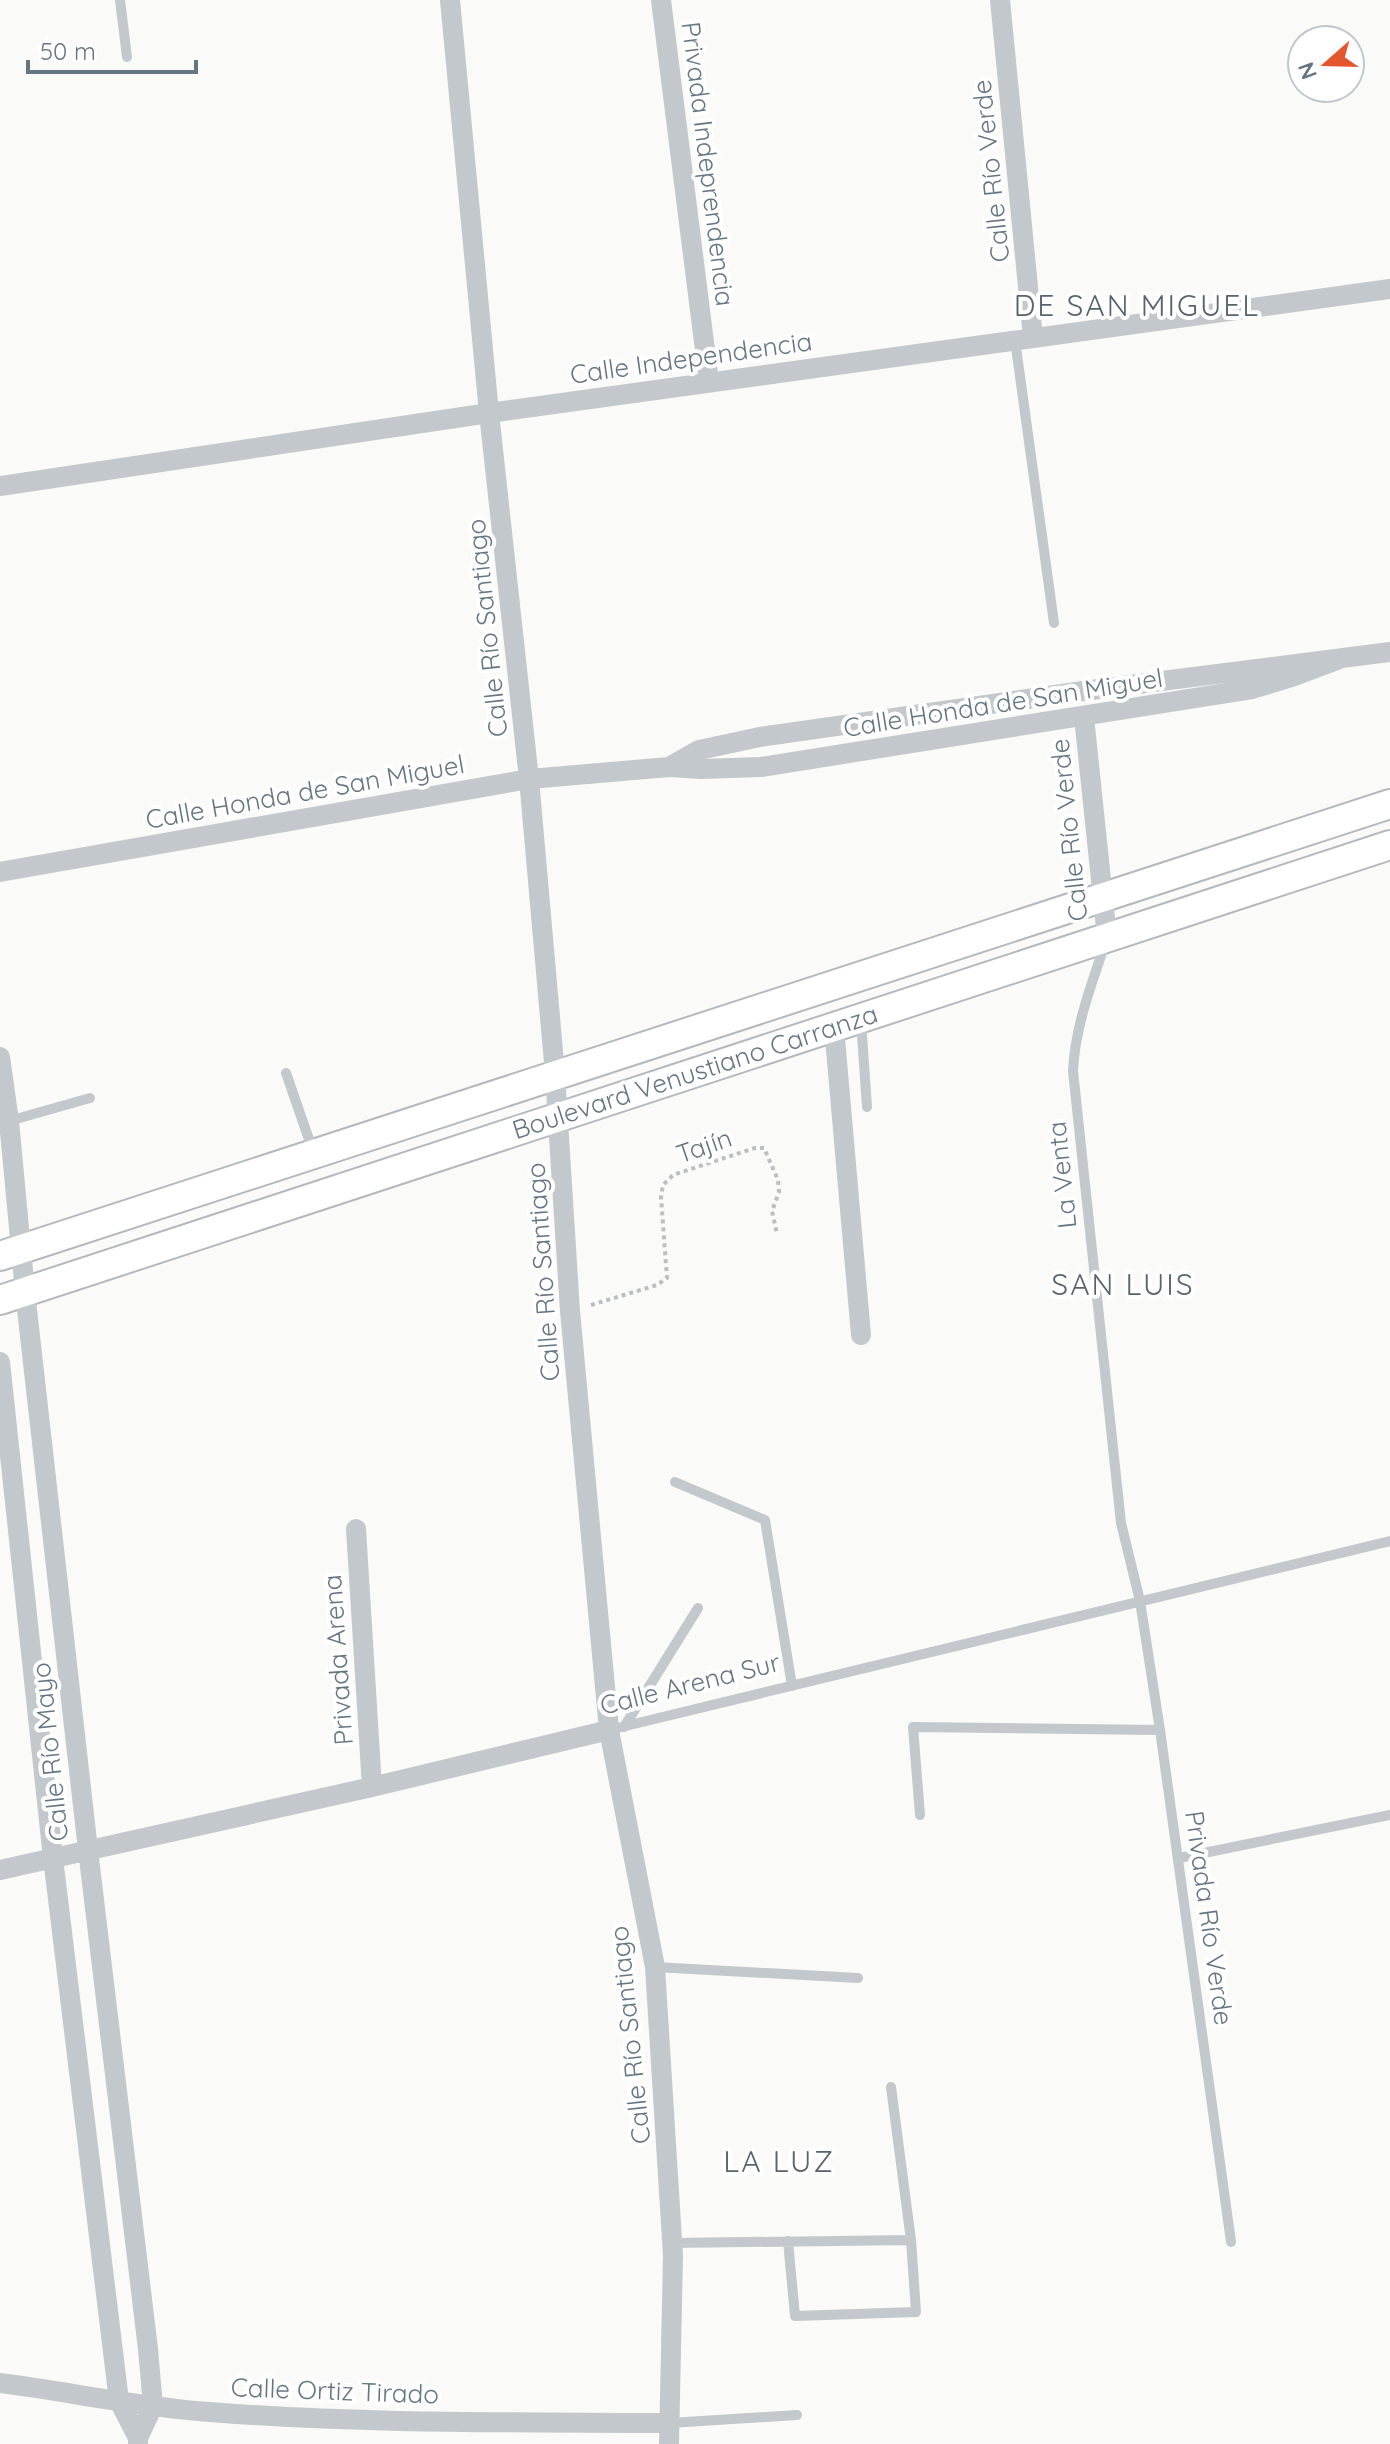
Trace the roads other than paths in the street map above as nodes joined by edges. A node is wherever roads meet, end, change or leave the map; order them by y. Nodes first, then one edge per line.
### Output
1 (120, 0) edge
2 (450, 0) edge
3 (661, 0) edge
4 (1000, 0) edge
5 (127, 57) dead end
6 (1390, 289) edge
7 (1024, 339) junction
8 (709, 382) junction
9 (489, 413) junction
10 (0, 486) edge
11 (1054, 623) dead end
12 (1390, 652) edge
13 (1340, 659) junction
14 (1084, 717) junction
15 (669, 767) junction
16 (529, 779) junction
17 (1390, 804) edge
18 (1390, 845) edge
19 (0, 872) edge
20 (1101, 896) junction
21 (1107, 937) junction
22 (847, 1022) junction
23 (0, 1057) edge
24 (286, 1073) dead end
25 (555, 1074) junction
26 (90, 1098) dead end
27 (867, 1107) dead end
28 (558, 1117) junction
29 (4, 1122) edge
30 (314, 1153) junction
31 (10, 1252) edge
32 (12, 1296) edge
33 (861, 1335) dead end
34 (0, 1362) edge
35 (675, 1482) dead end
36 (356, 1529) dead end
37 (1390, 1541) edge
38 (1140, 1601) junction
39 (698, 1608) dead end
40 (792, 1686) junction
41 (617, 1728) junction
42 (1160, 1730) junction
43 (372, 1787) junction
44 (920, 1815) dead end
45 (1390, 1815) edge
46 (88, 1850) junction
47 (53, 1858) junction
48 (1179, 1858) junction
49 (0, 1870) edge
50 (655, 1967) junction
51 (858, 1978) dead end
52 (891, 2087) dead end
53 (911, 2240) junction
54 (788, 2241) junction
55 (1231, 2242) dead end
56 (673, 2243) junction
57 (0, 2383) edge
58 (119, 2401) junction
59 (153, 2406) junction
60 (797, 2415) dead end
61 (670, 2434) edge
62 (138, 2441) edge

1 - 5 lane
2 - 9 street, Calle Río Santiago
3 - 8 street, Privada Indeprendencia
4 - 7 street, Calle Río Verde
6 - 7 street, Calle Independencia
7 - 8 street, Calle Independencia
7 - 11 lane
8 - 9 street, Calle Independencia
9 - 10 street, Calle Independencia
9 - 16 street, Calle Río Santiago
12 - 13 street, Calle Honda de San Miguel
13 - 14 street, Calle Honda de San Miguel
13 - 15 street, Calle Honda de San Miguel
14 - 15 street, Calle Honda de San Miguel
14 - 20 street, Calle Río Verde
15 - 16 street, Calle Honda de San Miguel
16 - 19 street, Calle Honda de San Miguel
16 - 25 street, Calle Río Santiago
17 - 20 main road, Boulevard Venustiano Carranza
18 - 21 main road, Boulevard Venustiano Carranza
20 - 21 street, Calle Río Verde
20 - 25 main road, Boulevard Venustiano Carranza
21 - 22 main road, Boulevard Venustiano Carranza
21 - 38 lane, La Venta
22 - 27 lane
22 - 28 main road, Boulevard Venustiano Carranza
22 - 33 street
23 - 29 street, Calle Río Mayo
24 - 30 lane
25 - 28 street, Calle Río Santiago
25 - 30 main road, Boulevard Venustiano Carranza
26 - 29 lane
28 - 32 main road, Boulevard Venustiano Carranza
28 - 41 street, Calle Río Santiago
29 - 31 street, Calle Río Mayo
30 - 31 main road, Boulevard Venustiano Carranza
31 - 32 street, Calle Río Mayo
32 - 46 street, Calle Río Mayo
34 - 47 street, Calle Río Mayo
35 - 40 lane
36 - 43 street, Privada Arena
37 - 38 lane, Calle Arena Sur
38 - 40 lane, Calle Arena Sur
38 - 42 lane, Privada Río Verde
39 - 41 lane
40 - 41 lane, Calle Arena Sur
41 - 43 street, Calle Arena Sur
41 - 50 street, Calle Río Santiago
42 - 44 lane
42 - 48 lane, Privada Río Verde
43 - 46 street, Calle Arena Sur
45 - 48 lane
46 - 47 street, Calle Arena Sur
46 - 59 street, Calle Río Mayo
47 - 49 street, Calle Arena Sur
47 - 58 street, Calle Río Mayo
48 - 55 lane, Privada Río Verde
50 - 51 lane
50 - 56 street, Calle Río Santiago
52 - 53 lane
53 - 54 lane
53 - 54 lane
54 - 56 lane
56 - 61 street, Calle Río Santiago
57 - 58 street, Calle Ortiz Tirado
58 - 59 street, Calle Ortiz Tirado
58 - 62 street, Calle Río Mayo
59 - 61 street, Calle Ortiz Tirado
59 - 62 street, Calle Río Mayo
60 - 61 lane

